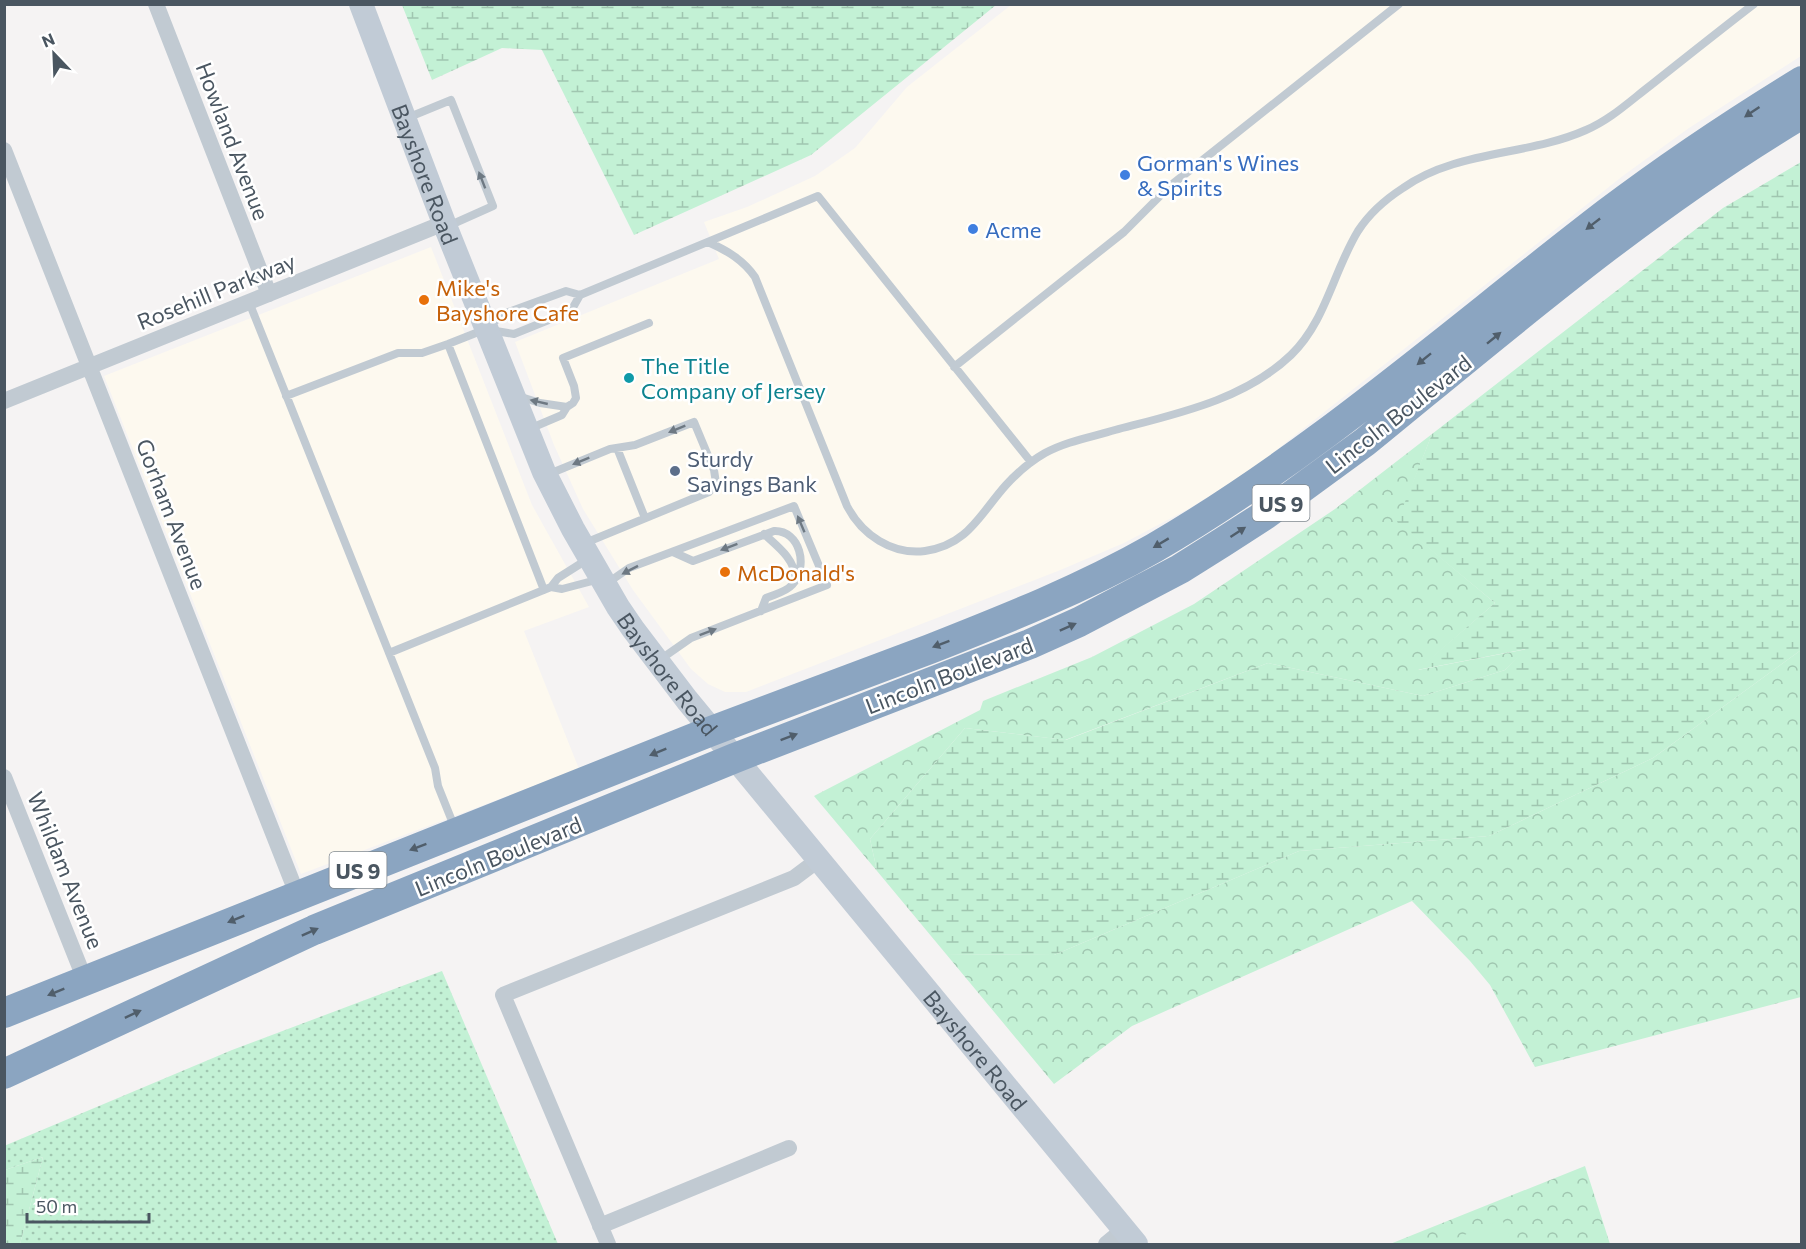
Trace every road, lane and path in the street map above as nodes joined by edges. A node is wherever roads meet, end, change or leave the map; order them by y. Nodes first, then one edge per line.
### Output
1 (156, 4) edge
2 (360, 4) edge
3 (1399, 4) edge
4 (1754, 4) edge
5 (1802, 81) edge
6 (1802, 114) edge
7 (405, 118) junction
8 (4, 150) edge
9 (445, 225) junction
10 (708, 242) junction
11 (269, 294) junction
12 (580, 294) junction
13 (249, 302) junction
14 (649, 324) dead end
15 (486, 329) junction
16 (448, 344) junction
17 (90, 366) junction
18 (954, 367) junction
19 (512, 394) junction
20 (286, 396) junction
21 (4, 401) edge
22 (567, 407) junction
23 (526, 431) junction
24 (617, 448) junction
25 (1031, 462) junction
26 (546, 476) junction
27 (645, 518) junction
28 (764, 534) junction
29 (673, 552) junction
30 (594, 566) junction
31 (796, 579) junction
32 (548, 588) junction
33 (761, 611) junction
34 (389, 653) junction
35 (658, 661) junction
36 (712, 731) junction
37 (735, 758) junction
38 (4, 777) edge
39 (456, 832) junction
40 (818, 860) junction
41 (297, 894) junction
42 (85, 980) junction
43 (4, 1013) edge
44 (4, 1074) edge
45 (789, 1148) dead end
46 (600, 1226) junction
47 (1122, 1240) edge
48 (608, 1245) edge

1 - 11 street, Howland Avenue
2 - 7 main road, Bayshore Road
3 - 18 lane
4 - 25 lane
5 -> 36 highway, Lincoln Boulevard / US 9
37 -> 6 highway, Lincoln Boulevard / US 9
7 - 9 main road, Bayshore Road
9 -> 7 lane
8 - 17 street, Gorham Avenue
9 - 11 street, Rosehill Parkway
9 - 15 main road, Bayshore Road
10 - 12 lane
10 - 18 lane
10 - 25 lane
11 - 13 street, Rosehill Parkway
12 - 15 lane
12 - 15 lane
13 - 17 street, Rosehill Parkway
13 - 20 lane
14 - 22 lane
15 - 16 lane
15 - 19 main road, Bayshore Road
16 - 20 lane
16 - 32 lane
17 - 21 street, Rosehill Parkway
17 - 41 street, Gorham Avenue
18 - 25 lane
22 -> 19 lane
19 - 23 main road, Bayshore Road
20 - 34 lane
22 - 23 lane
23 - 26 main road, Bayshore Road
24 -> 26 lane
24 - 27 lane
27 -> 24 lane
26 - 30 main road, Bayshore Road
27 - 30 lane
28 -> 29 lane
28 - 31 lane
28 - 31 lane
29 -> 30 lane
33 -> 29 lane
30 - 32 lane
30 - 32 lane
30 - 35 main road, Bayshore Road
31 - 33 lane
32 - 34 lane
35 -> 33 lane
34 - 39 lane
35 - 36 main road, Bayshore Road
36 - 37 main road, Bayshore Road
36 -> 39 highway, Lincoln Boulevard / US 9
37 - 40 main road, Bayshore Road
44 -> 37 highway, Lincoln Boulevard / US 9
38 - 42 street, Whildam Avenue
39 -> 41 highway, Lincoln Boulevard / US 9
40 - 46 street
40 - 47 main road, Bayshore Road
41 -> 42 highway, Lincoln Boulevard / US 9
42 -> 43 highway, Lincoln Boulevard / US 9
45 - 46 street
46 - 48 street

